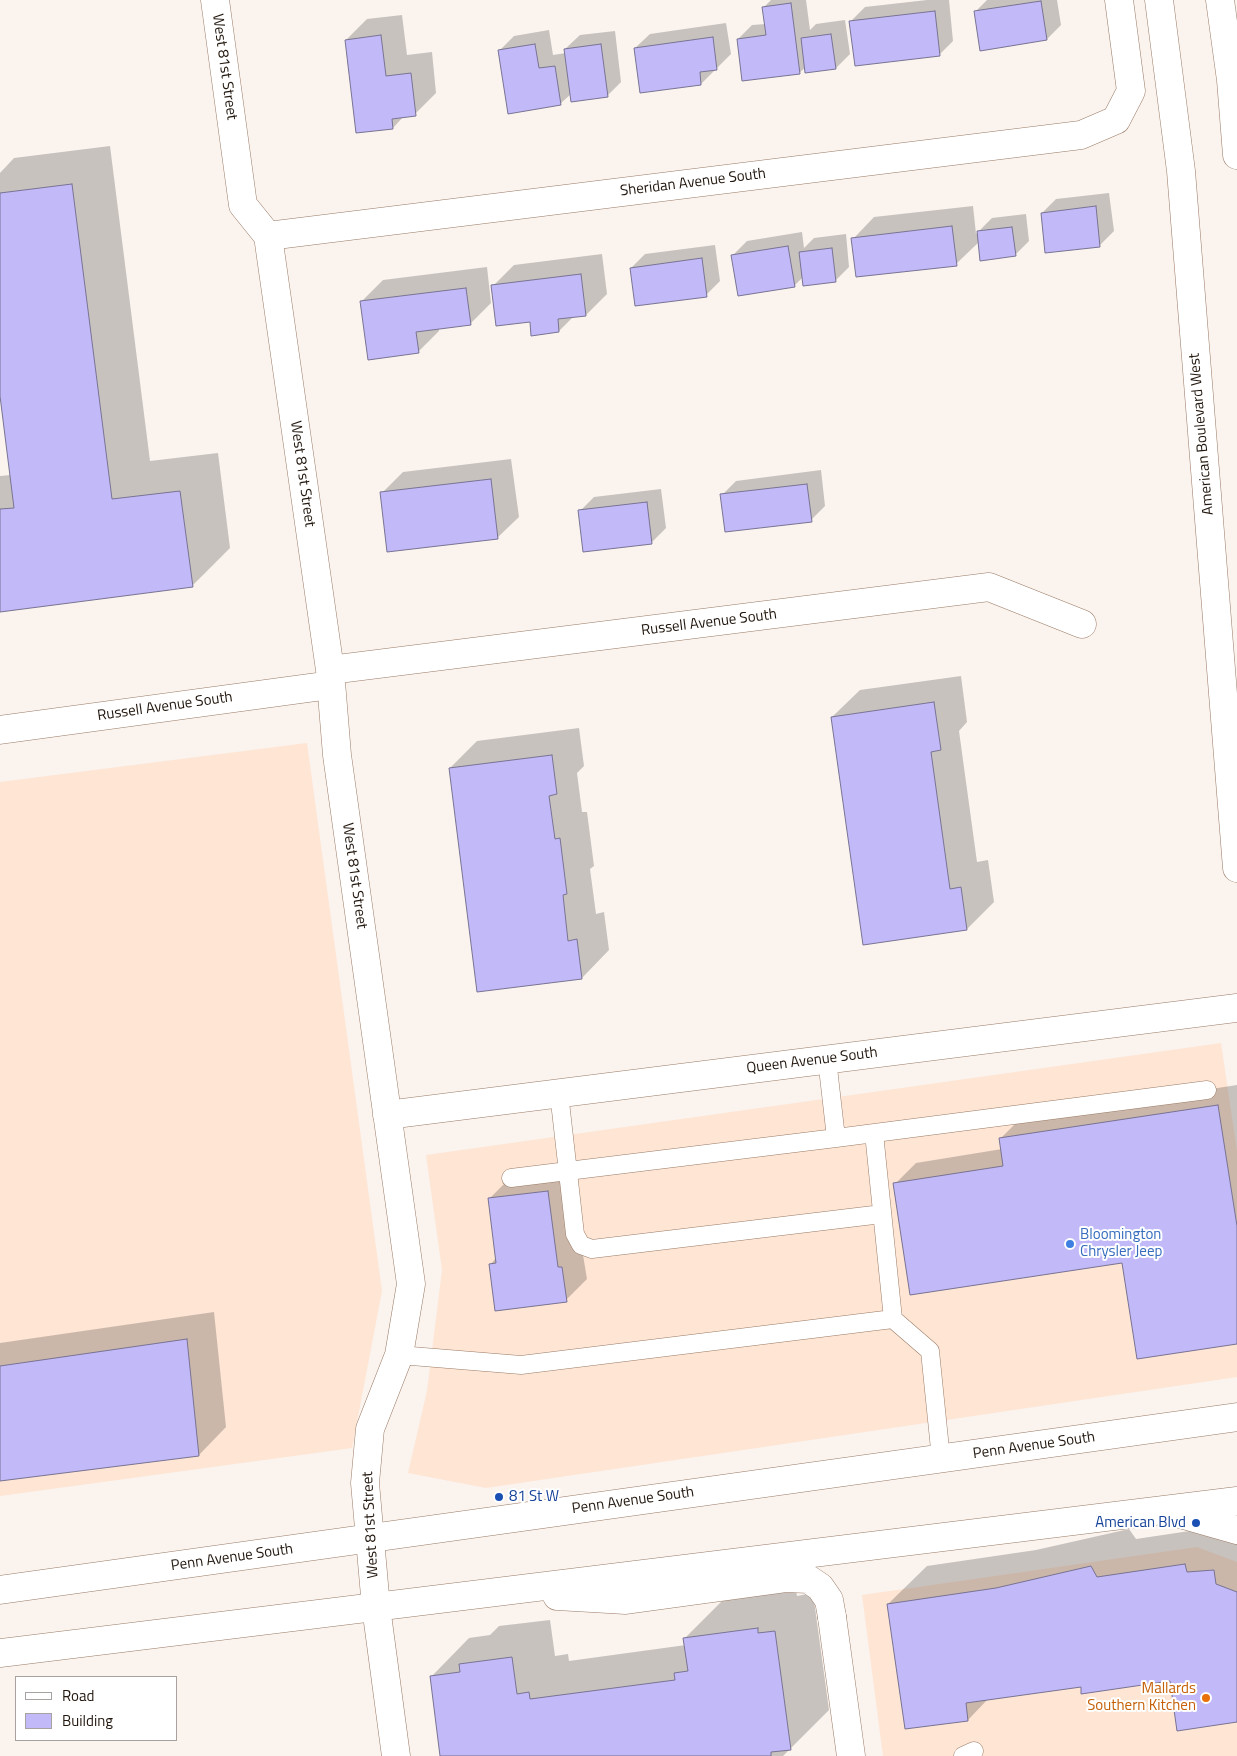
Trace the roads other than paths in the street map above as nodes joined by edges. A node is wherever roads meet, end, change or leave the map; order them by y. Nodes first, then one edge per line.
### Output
1 (215, 0) edge
2 (1119, 0) edge
3 (1159, 0) edge
4 (1220, 0) edge
5 (1237, 154) edge
6 (268, 236) junction
7 (1082, 624) dead end
8 (331, 678) junction
9 (0, 730) edge
10 (1237, 868) edge
11 (1237, 1008) edge
12 (827, 1059) junction
13 (1207, 1090) dead end
14 (559, 1093) junction
15 (387, 1115) junction
16 (874, 1133) junction
17 (836, 1138) junction
18 (568, 1171) junction
19 (511, 1178) dead end
20 (882, 1214) junction
21 (893, 1319) junction
22 (399, 1356) junction
23 (1237, 1417) edge
24 (942, 1459) junction
25 (1237, 1501) edge
26 (1166, 1510) junction
27 (1237, 1530) edge
28 (371, 1538) junction
29 (0, 1590) edge
30 (486, 1592) junction
31 (376, 1607) junction
32 (0, 1652) edge
33 (396, 1756) edge
34 (851, 1756) edge

1 - 6 street, West 81st Street
2 - 6 street, Sheridan Avenue South
3 - 10 street, American Boulevard West
4 - 5 street
6 - 8 street, West 81st Street
7 - 8 street, Russell Avenue South
8 - 9 street, Russell Avenue South
8 - 15 street, West 81st Street
11 - 12 street, Queen Avenue South
12 - 14 street, Queen Avenue South
12 - 17 lane
13 - 16 lane
14 - 15 street, Queen Avenue South
14 - 18 lane
15 - 22 street, West 81st Street
16 - 17 lane
16 - 20 lane
17 - 18 lane
18 - 19 lane
18 - 20 lane
20 - 21 lane
21 - 22 lane
21 - 24 lane
22 - 28 street, West 81st Street
23 - 24 street, Penn Avenue South
24 - 28 street, Penn Avenue South
25 - 26 street
26 - 27 street
26 - 30 street
28 - 29 street, Penn Avenue South
28 - 31 street, West 81st Street
30 - 31 street
30 - 34 street
31 - 32 street
31 - 33 street, West 81st Street

